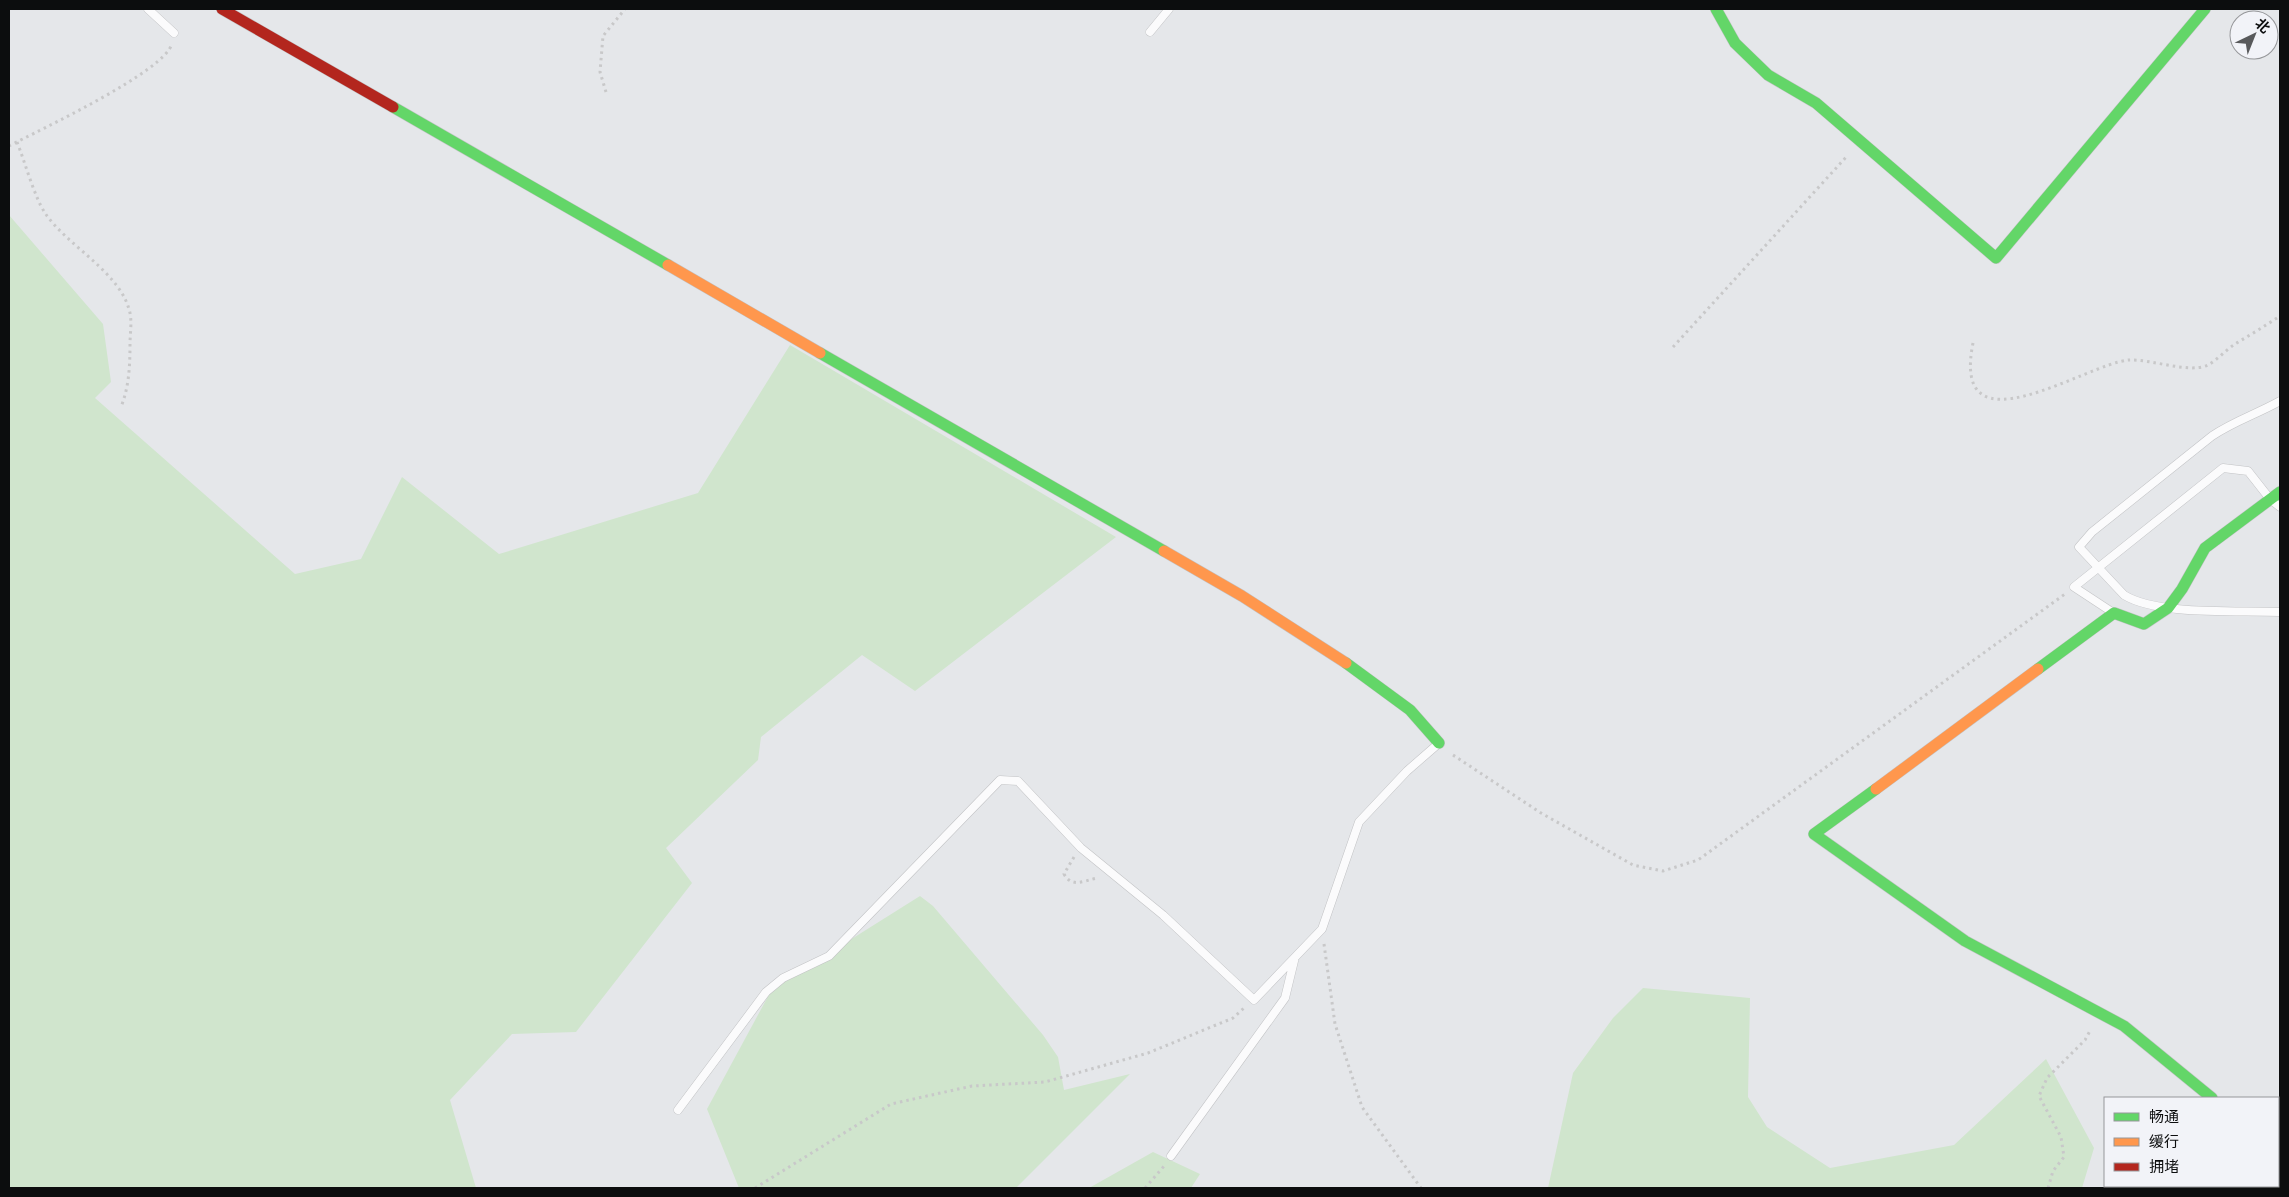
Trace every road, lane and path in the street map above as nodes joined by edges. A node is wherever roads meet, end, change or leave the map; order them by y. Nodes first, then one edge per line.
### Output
1 (148, 9) edge
2 (222, 9) edge
3 (625, 9) edge
4 (1169, 9) edge
5 (1716, 9) edge
6 (2205, 9) edge
7 (1150, 32) dead end
8 (174, 33) joint
9 (606, 92) dead end
10 (1860, 141) junction
11 (17, 142) junction
12 (9, 146) edge
13 (2280, 316) edge
14 (1973, 343) dead end
15 (1673, 347) dead end
16 (2280, 401) edge
17 (121, 407) dead end
18 (2280, 492) edge
19 (2270, 499) junction
20 (2280, 507) edge
21 (2100, 569) junction
22 (2074, 587) junction
23 (2168, 608) junction
24 (2280, 612) edge
25 (2114, 613) junction
26 (1440, 743) junction
27 (1081, 848) junction
28 (1112, 873) junction
29 (1322, 928) junction
30 (1294, 959) junction
31 (1254, 1000) junction
32 (2100, 1014) junction
33 (2211, 1097) edge
34 (678, 1110) dead end
35 (1171, 1156) joint
36 (755, 1188) edge
37 (1146, 1188) edge
38 (1421, 1188) edge
39 (2048, 1188) edge

1 - 8 lane
2 - 26 street
3 - 9 path
4 - 7 lane
5 - 10 street
6 - 10 street
8 - 11 path
10 - 15 path
11 - 12 path
11 - 17 path
13 - 14 path
16 - 21 lane
18 - 19 street
19 - 20 lane
19 - 21 lane
19 - 23 street
21 - 22 lane
21 - 23 lane
22 - 25 lane
22 - 26 path
23 - 24 lane
23 - 25 street
25 - 32 street
26 - 29 lane
27 - 28 lane
27 - 28 path
27 - 34 lane
28 - 31 lane
29 - 30 lane
29 - 38 path
30 - 31 lane
30 - 35 lane
31 - 36 path
32 - 33 street
32 - 39 path
35 - 37 path

